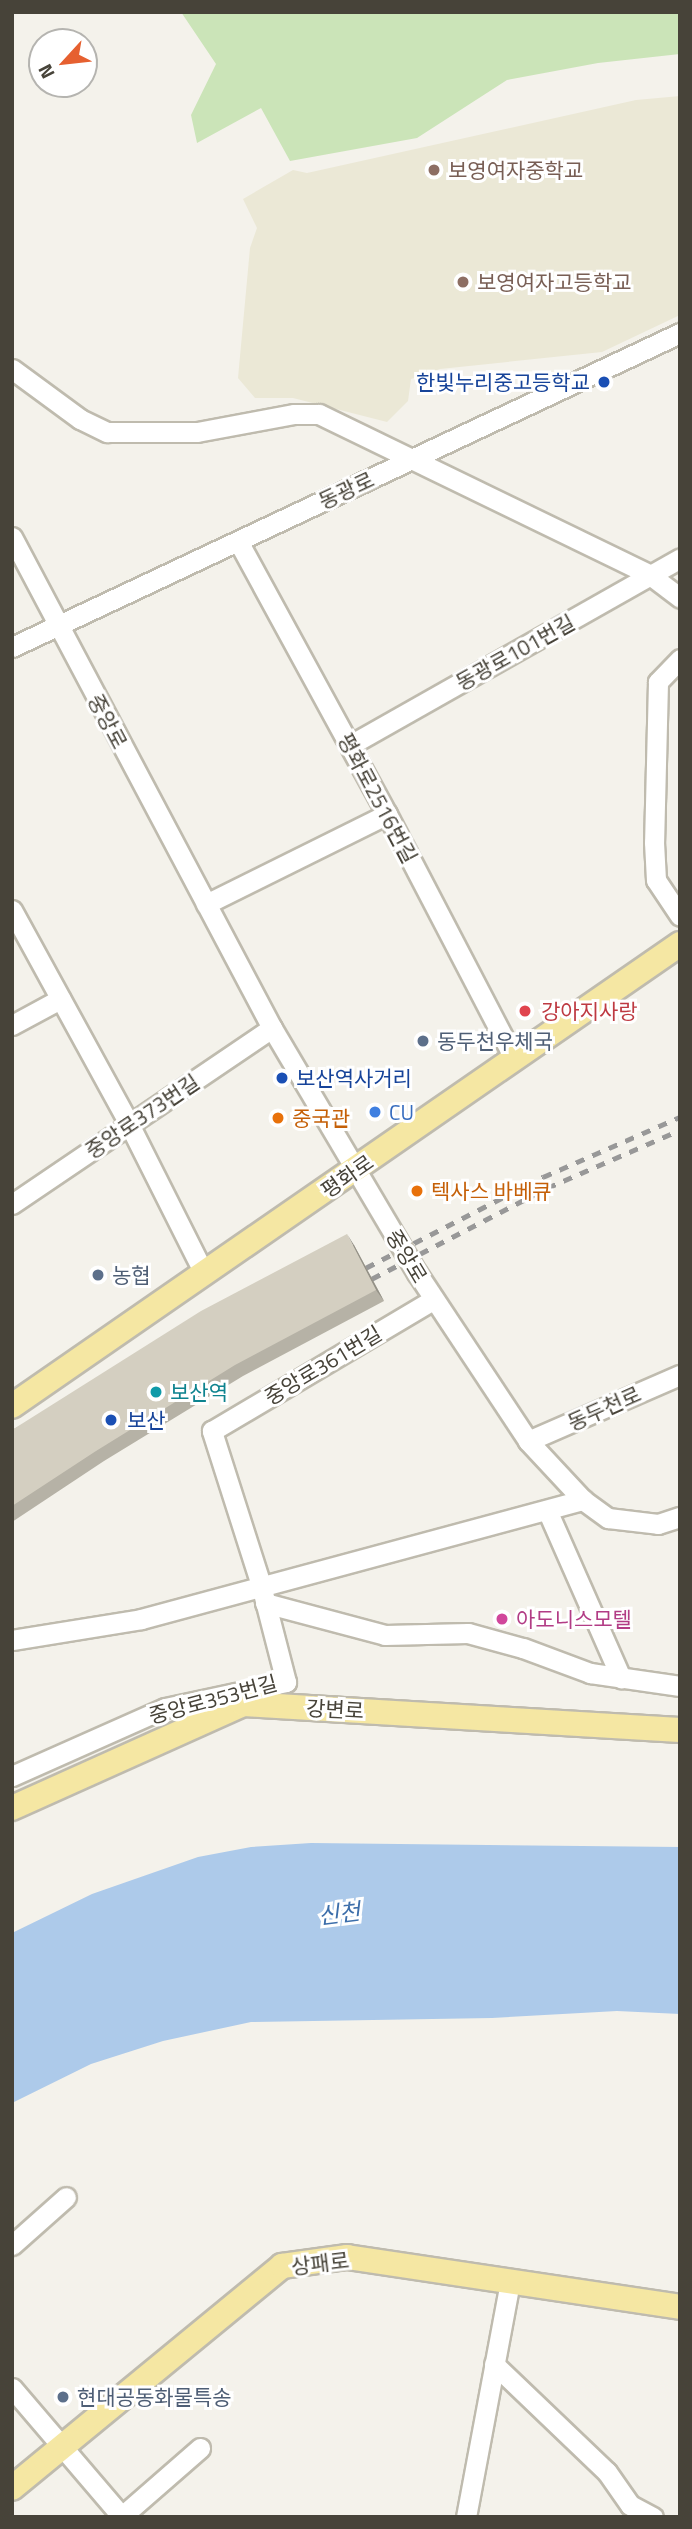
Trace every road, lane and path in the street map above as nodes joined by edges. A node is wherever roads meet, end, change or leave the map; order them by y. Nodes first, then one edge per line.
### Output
1 (680, 333) edge
2 (12, 369) edge
3 (412, 459) junction
4 (12, 537) edge
5 (238, 541) junction
6 (680, 558) edge
7 (650, 575) junction
8 (680, 598) edge
9 (57, 626) junction
10 (12, 648) edge
11 (680, 659) edge
12 (350, 745) junction
13 (387, 814) junction
14 (206, 904) junction
15 (12, 910) edge
16 (680, 916) edge
17 (680, 944) edge
18 (61, 999) junction
19 (12, 1025) edge
20 (272, 1028) junction
21 (513, 1056) junction
22 (129, 1124) junction
23 (355, 1171) junction
24 (12, 1204) edge
25 (204, 1273) junction
26 (434, 1299) junction
27 (680, 1375) edge
28 (12, 1406) edge
29 (212, 1431) joint
30 (528, 1441) junction
31 (583, 1500) junction
32 (547, 1510) junction
33 (680, 1517) edge
34 (263, 1594) junction
35 (12, 1640) edge
36 (621, 1678) junction
37 (680, 1686) edge
38 (680, 1730) edge
39 (12, 1776) edge
40 (12, 1808) edge
41 (66, 2197) dead end
42 (12, 2245) edge
43 (510, 2281) junction
44 (680, 2306) edge
45 (494, 2364) junction
46 (12, 2388) edge
47 (62, 2447) junction
48 (200, 2448) dead end
49 (12, 2488) edge
50 (122, 2516) edge
51 (466, 2517) edge
52 (653, 2517) edge

1 - 3 street, 동광로
2 - 3 street
3 - 5 street, 동광로
3 - 7 street
4 - 9 street, 중앙로
5 - 9 street, 동광로
5 - 12 street, 평화로2516번길
6 - 7 street, 동광로101번길
7 - 8 street
7 - 12 street, 동광로101번길
9 - 10 street, 동광로
9 - 14 street, 중앙로
11 - 16 street
12 - 13 street, 평화로2516번길
13 - 14 street
13 - 21 street, 평화로2516번길
14 - 20 street, 중앙로
15 - 18 street
17 - 21 main road, 평화로
18 - 19 street
18 - 22 street
20 - 22 street, 중앙로373번길
20 - 23 street, 중앙로
21 - 23 main road, 평화로
22 - 24 street, 중앙로373번길
22 - 25 street
23 - 25 main road, 평화로
23 - 26 street, 중앙로
25 - 28 main road, 평화로
26 - 29 street, 중앙로361번길
26 - 30 street, 중앙로
27 - 30 street, 동두천로
29 - 34 street, 중앙로353번길
30 - 31 street, 중앙로
31 - 32 street
31 - 33 street, 중앙로
32 - 34 street
32 - 36 street
34 - 35 street
34 - 36 street
34 - 39 street, 중앙로353번길
36 - 37 street
38 - 40 main road, 강변로
41 - 42 street
43 - 44 main road, 상패로
43 - 45 street
43 - 47 main road, 상패로
45 - 51 street
45 - 52 street
46 - 47 street
47 - 49 main road, 상패로
47 - 50 street
48 - 50 street

